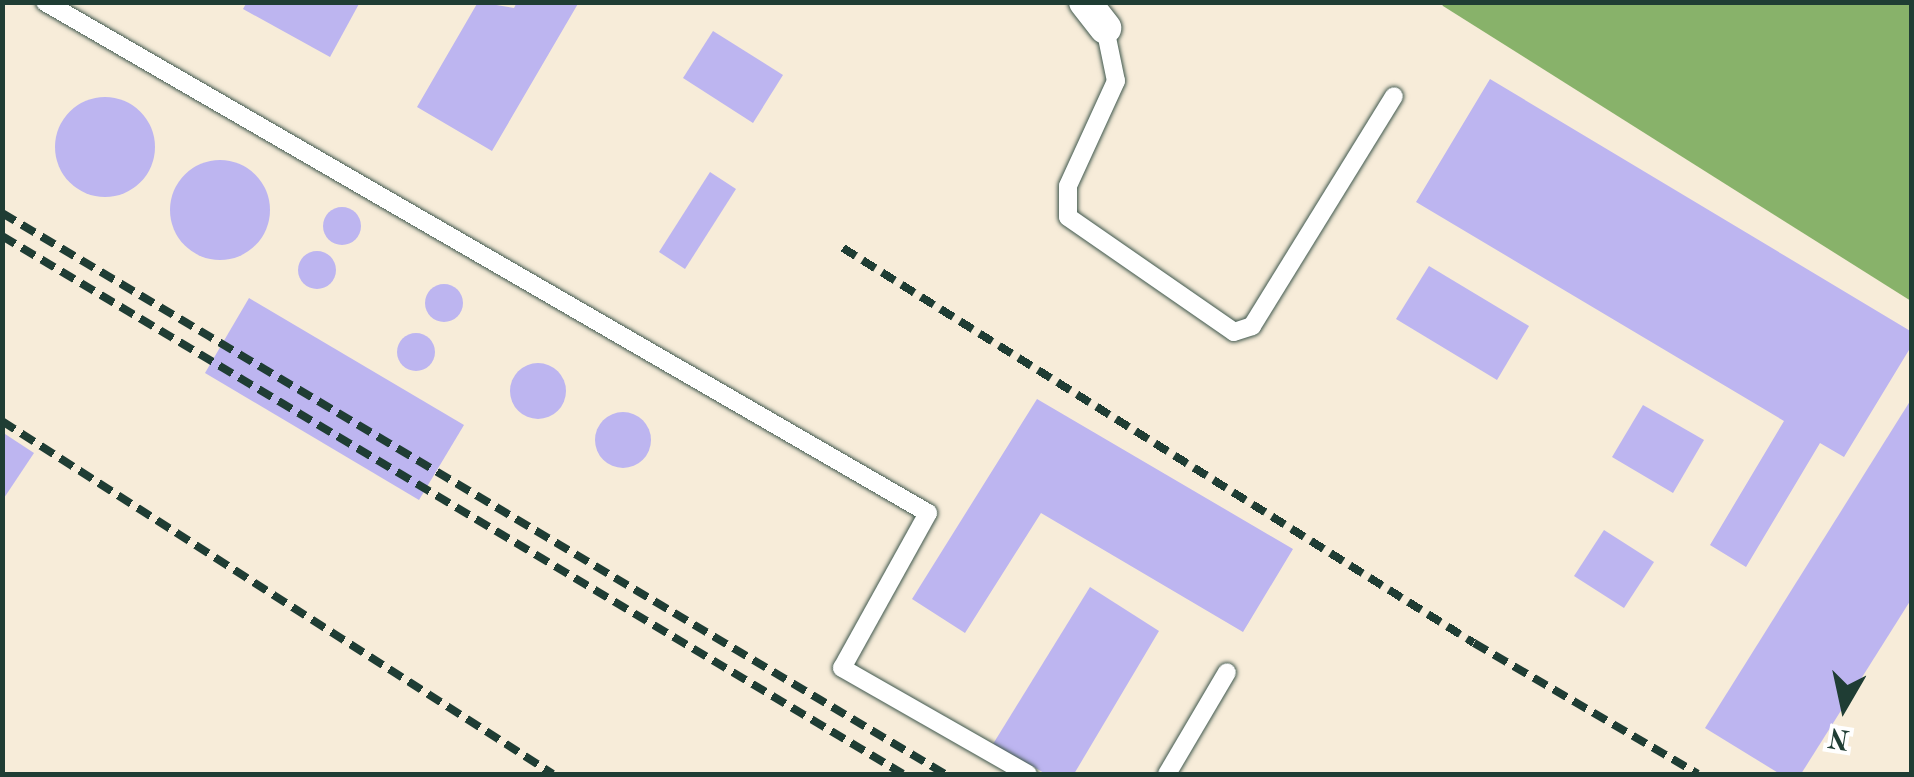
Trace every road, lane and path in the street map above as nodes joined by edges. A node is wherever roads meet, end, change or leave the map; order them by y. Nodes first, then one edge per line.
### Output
1 (45, 2) edge
2 (1095, 15) edge
3 (1394, 96) dead end
4 (1227, 672) dead end
5 (1028, 774) edge
6 (1167, 774) edge

1 - 5 lane
2 - 3 lane
4 - 6 lane

